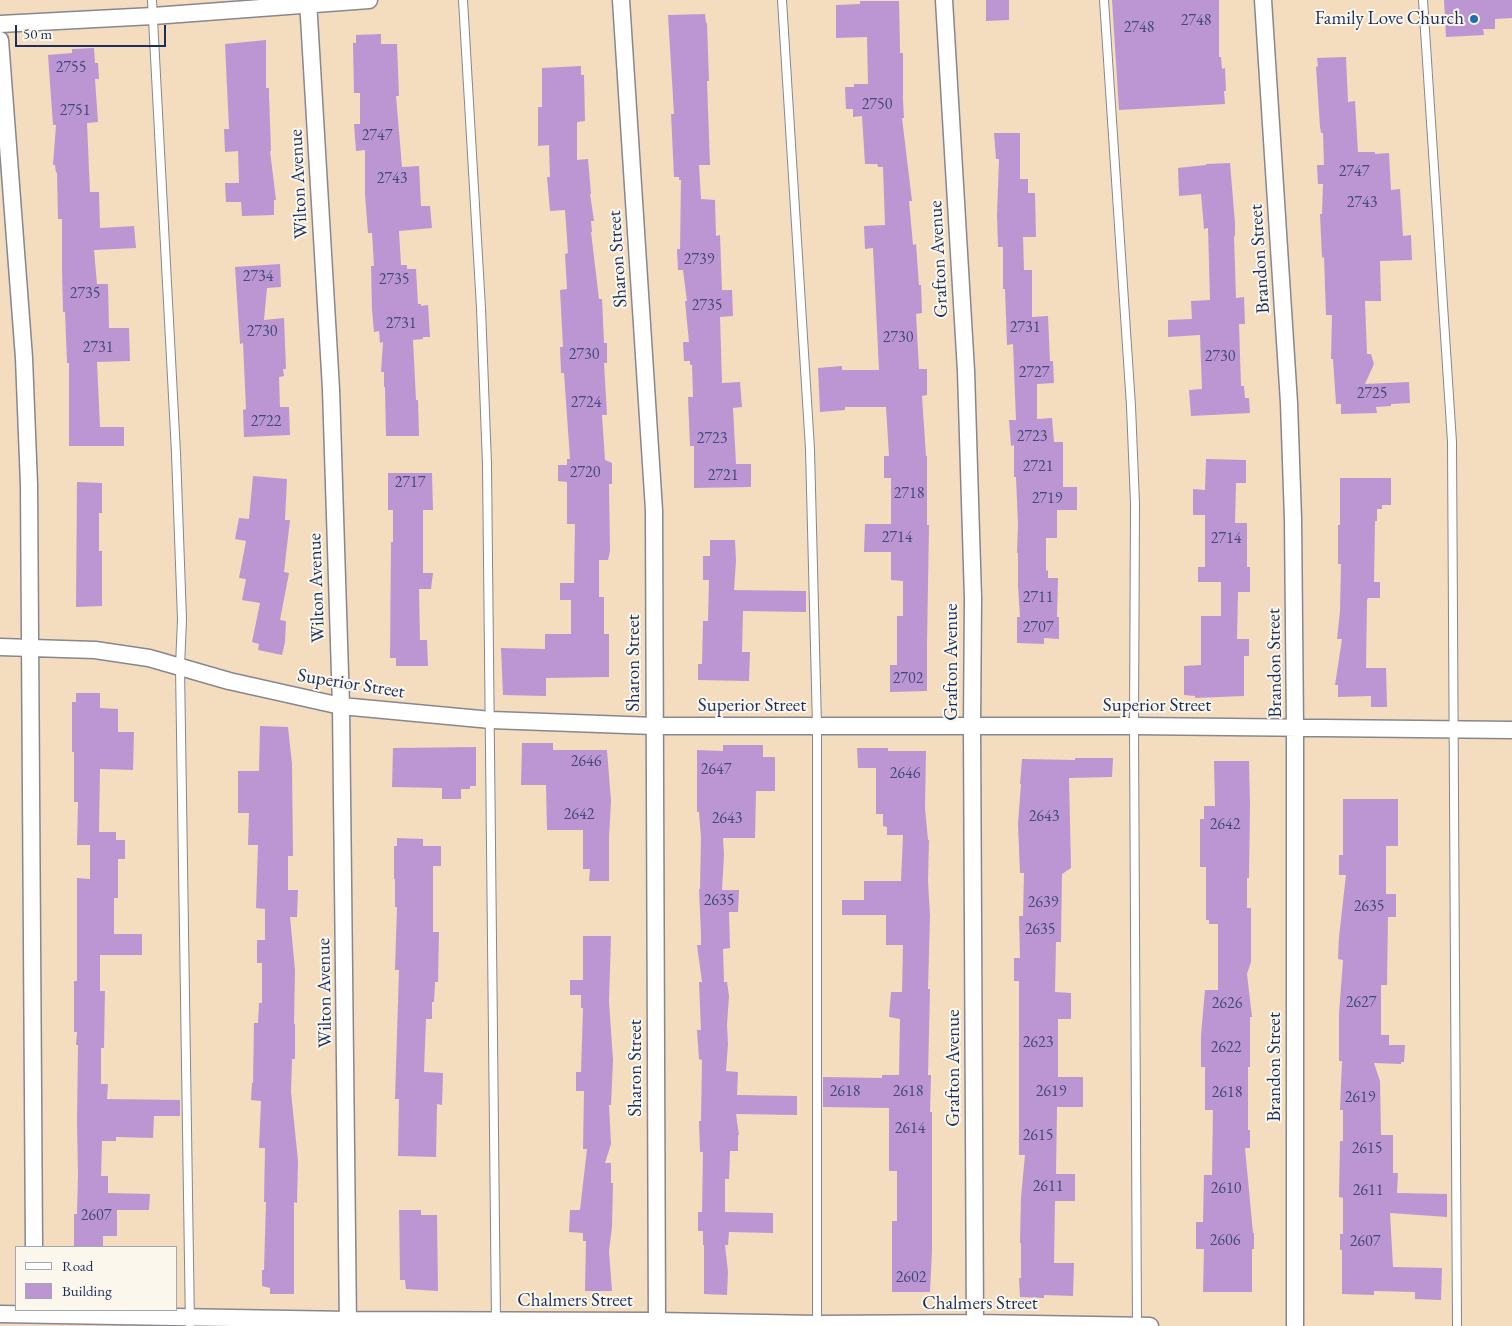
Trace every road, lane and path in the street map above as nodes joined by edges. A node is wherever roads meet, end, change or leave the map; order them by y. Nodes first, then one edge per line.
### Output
1 (368, 0) edge
2 (463, 0) edge
3 (621, 0) edge
4 (782, 0) edge
5 (944, 0) edge
6 (1104, 0) edge
7 (1262, 0) edge
8 (1423, 0) edge
9 (308, 2) edge
10 (152, 8) edge
11 (0, 24) edge
12 (0, 40) edge
13 (0, 647) edge
14 (30, 647) junction
15 (180, 667) junction
16 (341, 706) junction
17 (491, 720) junction
18 (654, 726) junction
19 (817, 726) junction
20 (972, 726) junction
21 (1134, 726) junction
22 (1296, 728) junction
23 (1454, 728) junction
24 (1512, 730) edge
25 (34, 1246) edge
26 (0, 1314) edge
27 (34, 1317) edge
28 (190, 1322) edge
29 (348, 1323) edge
30 (657, 1323) edge
31 (496, 1324) edge
32 (817, 1325) edge
33 (976, 1325) edge
34 (1137, 1326) edge
35 (1150, 1326) edge
36 (1295, 1326) edge
37 (1457, 1326) edge

1 - 9 street
2 - 17 lane
3 - 18 street, Sharon Street
4 - 19 lane
5 - 20 street, Grafton Avenue
6 - 21 lane
7 - 22 street, Brandon Street
8 - 23 lane
9 - 10 street
9 - 16 street, Wilton Avenue
10 - 11 street
10 - 15 lane
12 - 14 street
13 - 14 street, Superior Street
14 - 15 street, Superior Street
14 - 25 street
15 - 16 street, Superior Street
15 - 28 lane
16 - 17 street, Superior Street
16 - 29 street, Wilton Avenue
17 - 18 street, Superior Street
17 - 31 lane
18 - 19 street, Superior Street
18 - 30 street, Sharon Street
19 - 20 street, Superior Street
19 - 32 lane
20 - 21 street, Superior Street
20 - 33 street, Grafton Avenue
21 - 22 street, Superior Street
21 - 34 lane
22 - 23 street, Superior Street
22 - 36 street, Brandon Street
23 - 24 street, Superior Street
23 - 37 lane
26 - 27 street, Chalmers Street
27 - 28 street, Chalmers Street
28 - 29 street, Chalmers Street
29 - 31 street, Chalmers Street
30 - 31 street, Chalmers Street
30 - 32 street, Chalmers Street
32 - 33 street, Chalmers Street
33 - 34 street, Chalmers Street
34 - 35 street, Chalmers Street

